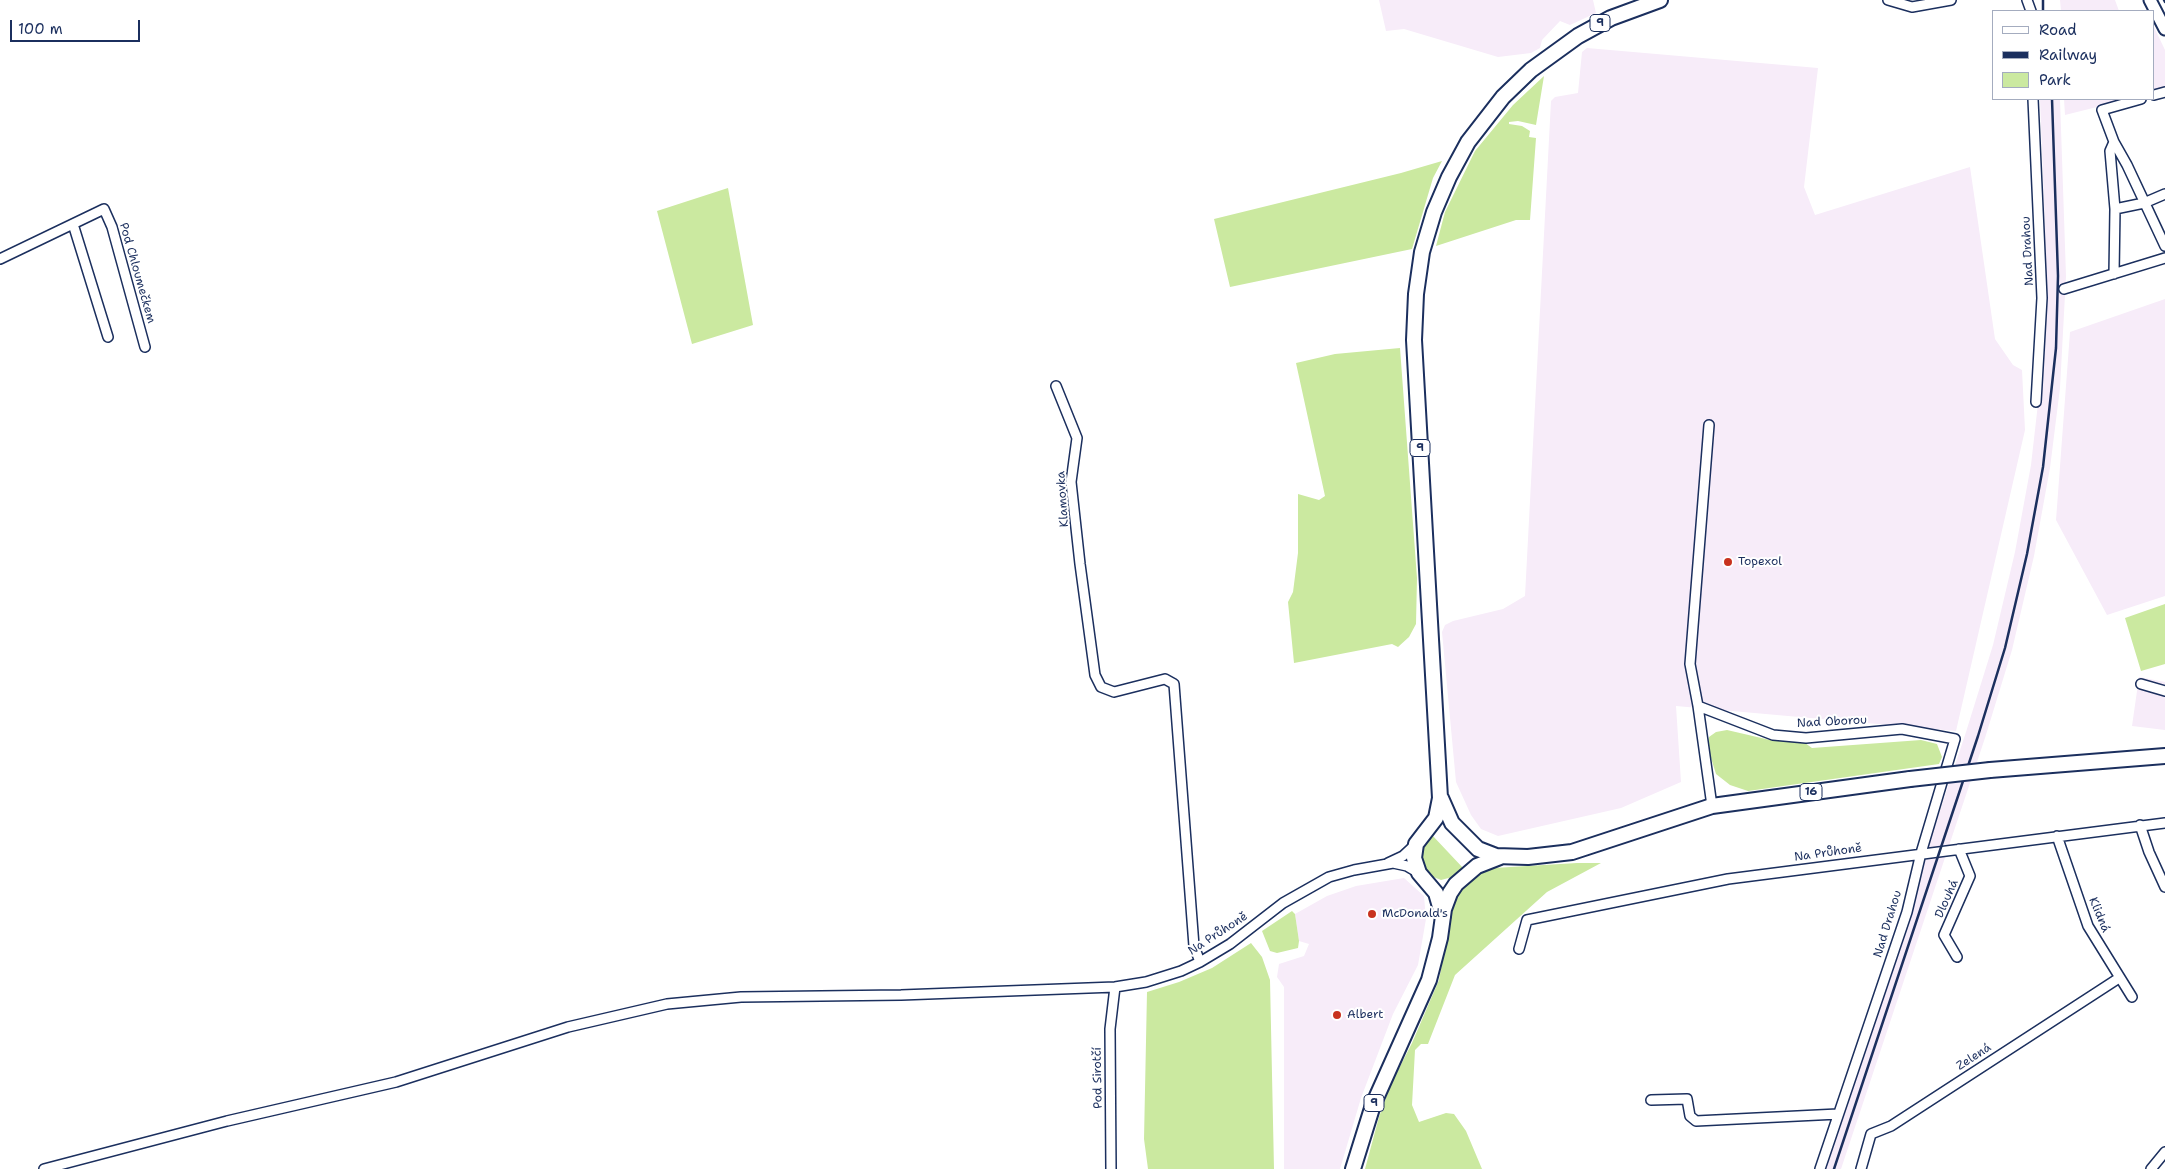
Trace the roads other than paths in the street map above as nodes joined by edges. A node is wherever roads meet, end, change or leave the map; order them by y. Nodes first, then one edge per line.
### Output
1 (1660, 0) edge
2 (1888, 0) edge
3 (1951, 0) edge
4 (2150, 0) edge
5 (2165, 29) edge
6 (2033, 100) edge
7 (2138, 100) edge
8 (2114, 142) junction
9 (2165, 194) edge
10 (2144, 203) junction
11 (2115, 209) junction
12 (73, 224) junction
13 (2165, 246) edge
14 (0, 258) edge
15 (2165, 258) edge
16 (2114, 274) junction
17 (2064, 289) dead end
18 (108, 337) dead end
19 (145, 347) dead end
20 (1056, 386) dead end
21 (2036, 402) dead end
22 (1709, 425) dead end
23 (2141, 684) dead end
24 (2165, 691) edge
25 (1698, 706) junction
26 (1955, 739) joint
27 (2165, 756) edge
28 (1440, 798) junction
29 (1712, 806) junction
30 (2165, 823) edge
31 (2140, 825) junction
32 (1458, 830) junction
33 (1427, 831) junction
34 (2057, 836) junction
35 (1470, 841) junction
36 (1416, 844) junction
37 (1959, 849) junction
38 (1921, 853) junction
39 (1503, 857) junction
40 (1386, 864) junction
41 (1422, 876) junction
42 (1463, 878) junction
43 (2165, 887) edge
44 (1442, 918) junction
45 (1519, 949) dead end
46 (1957, 957) dead end
47 (1200, 962) junction
48 (2118, 978) junction
49 (1115, 986) junction
50 (2132, 997) dead end
51 (1651, 1100) dead end
52 (1838, 1114) junction
53 (2165, 1152) edge
54 (44, 1169) edge
55 (1111, 1169) edge
56 (1353, 1169) edge
57 (1820, 1169) edge
58 (1861, 1169) edge
59 (2151, 1169) edge

1 - 28 main road, 9
2 - 3 street
4 - 5 street
6 - 21 street, Nad Drahou
7 - 8 street
8 - 10 street
8 - 11 street
9 - 10 street
10 - 11 street
10 - 13 street
11 - 16 street
12 - 14 street, Pod Chloumečkem
12 - 18 street
12 - 19 street, Pod Chloumečkem
15 - 16 street
16 - 17 street
20 - 47 street, Klamovka
22 - 25 street
23 - 24 street
25 - 26 street, Nad Oborou
25 - 29 street
26 - 38 street, Nad Drahou
27 - 29 main road, 16, bridge
28 - 32 main road, 9
28 - 33 main road, 9
29 - 39 main road, 16
30 - 31 street, Na Průhoně
31 - 34 street, Na Průhoně
31 - 43 street
32 - 33 main road
32 - 35 main road, 9
33 - 36 main road, 9
34 - 37 street, Na Průhoně
34 - 48 street, Klidná
35 - 39 main road, 16
35 - 42 main road, 9
36 - 40 street, Na Průhoně
36 - 41 main road, 9
37 - 38 street, Na Průhoně
37 - 46 street, Dlouhá
38 - 45 street, Na Průhoně
38 - 52 street, Nad Drahou
39 - 42 main road, 16
40 - 41 street, Na Průhoně
40 - 47 street, Na Průhoně
41 - 42 main road
41 - 44 main road, 9
42 - 44 main road, 9
44 - 56 main road, 9
47 - 49 street, Na Průhoně
48 - 50 street, Klidná
48 - 58 street, Zelená
49 - 54 street, Na Průhoně
49 - 55 street, Pod Sirotčí
51 - 52 street
52 - 57 street, Nad Drahou
53 - 59 street

